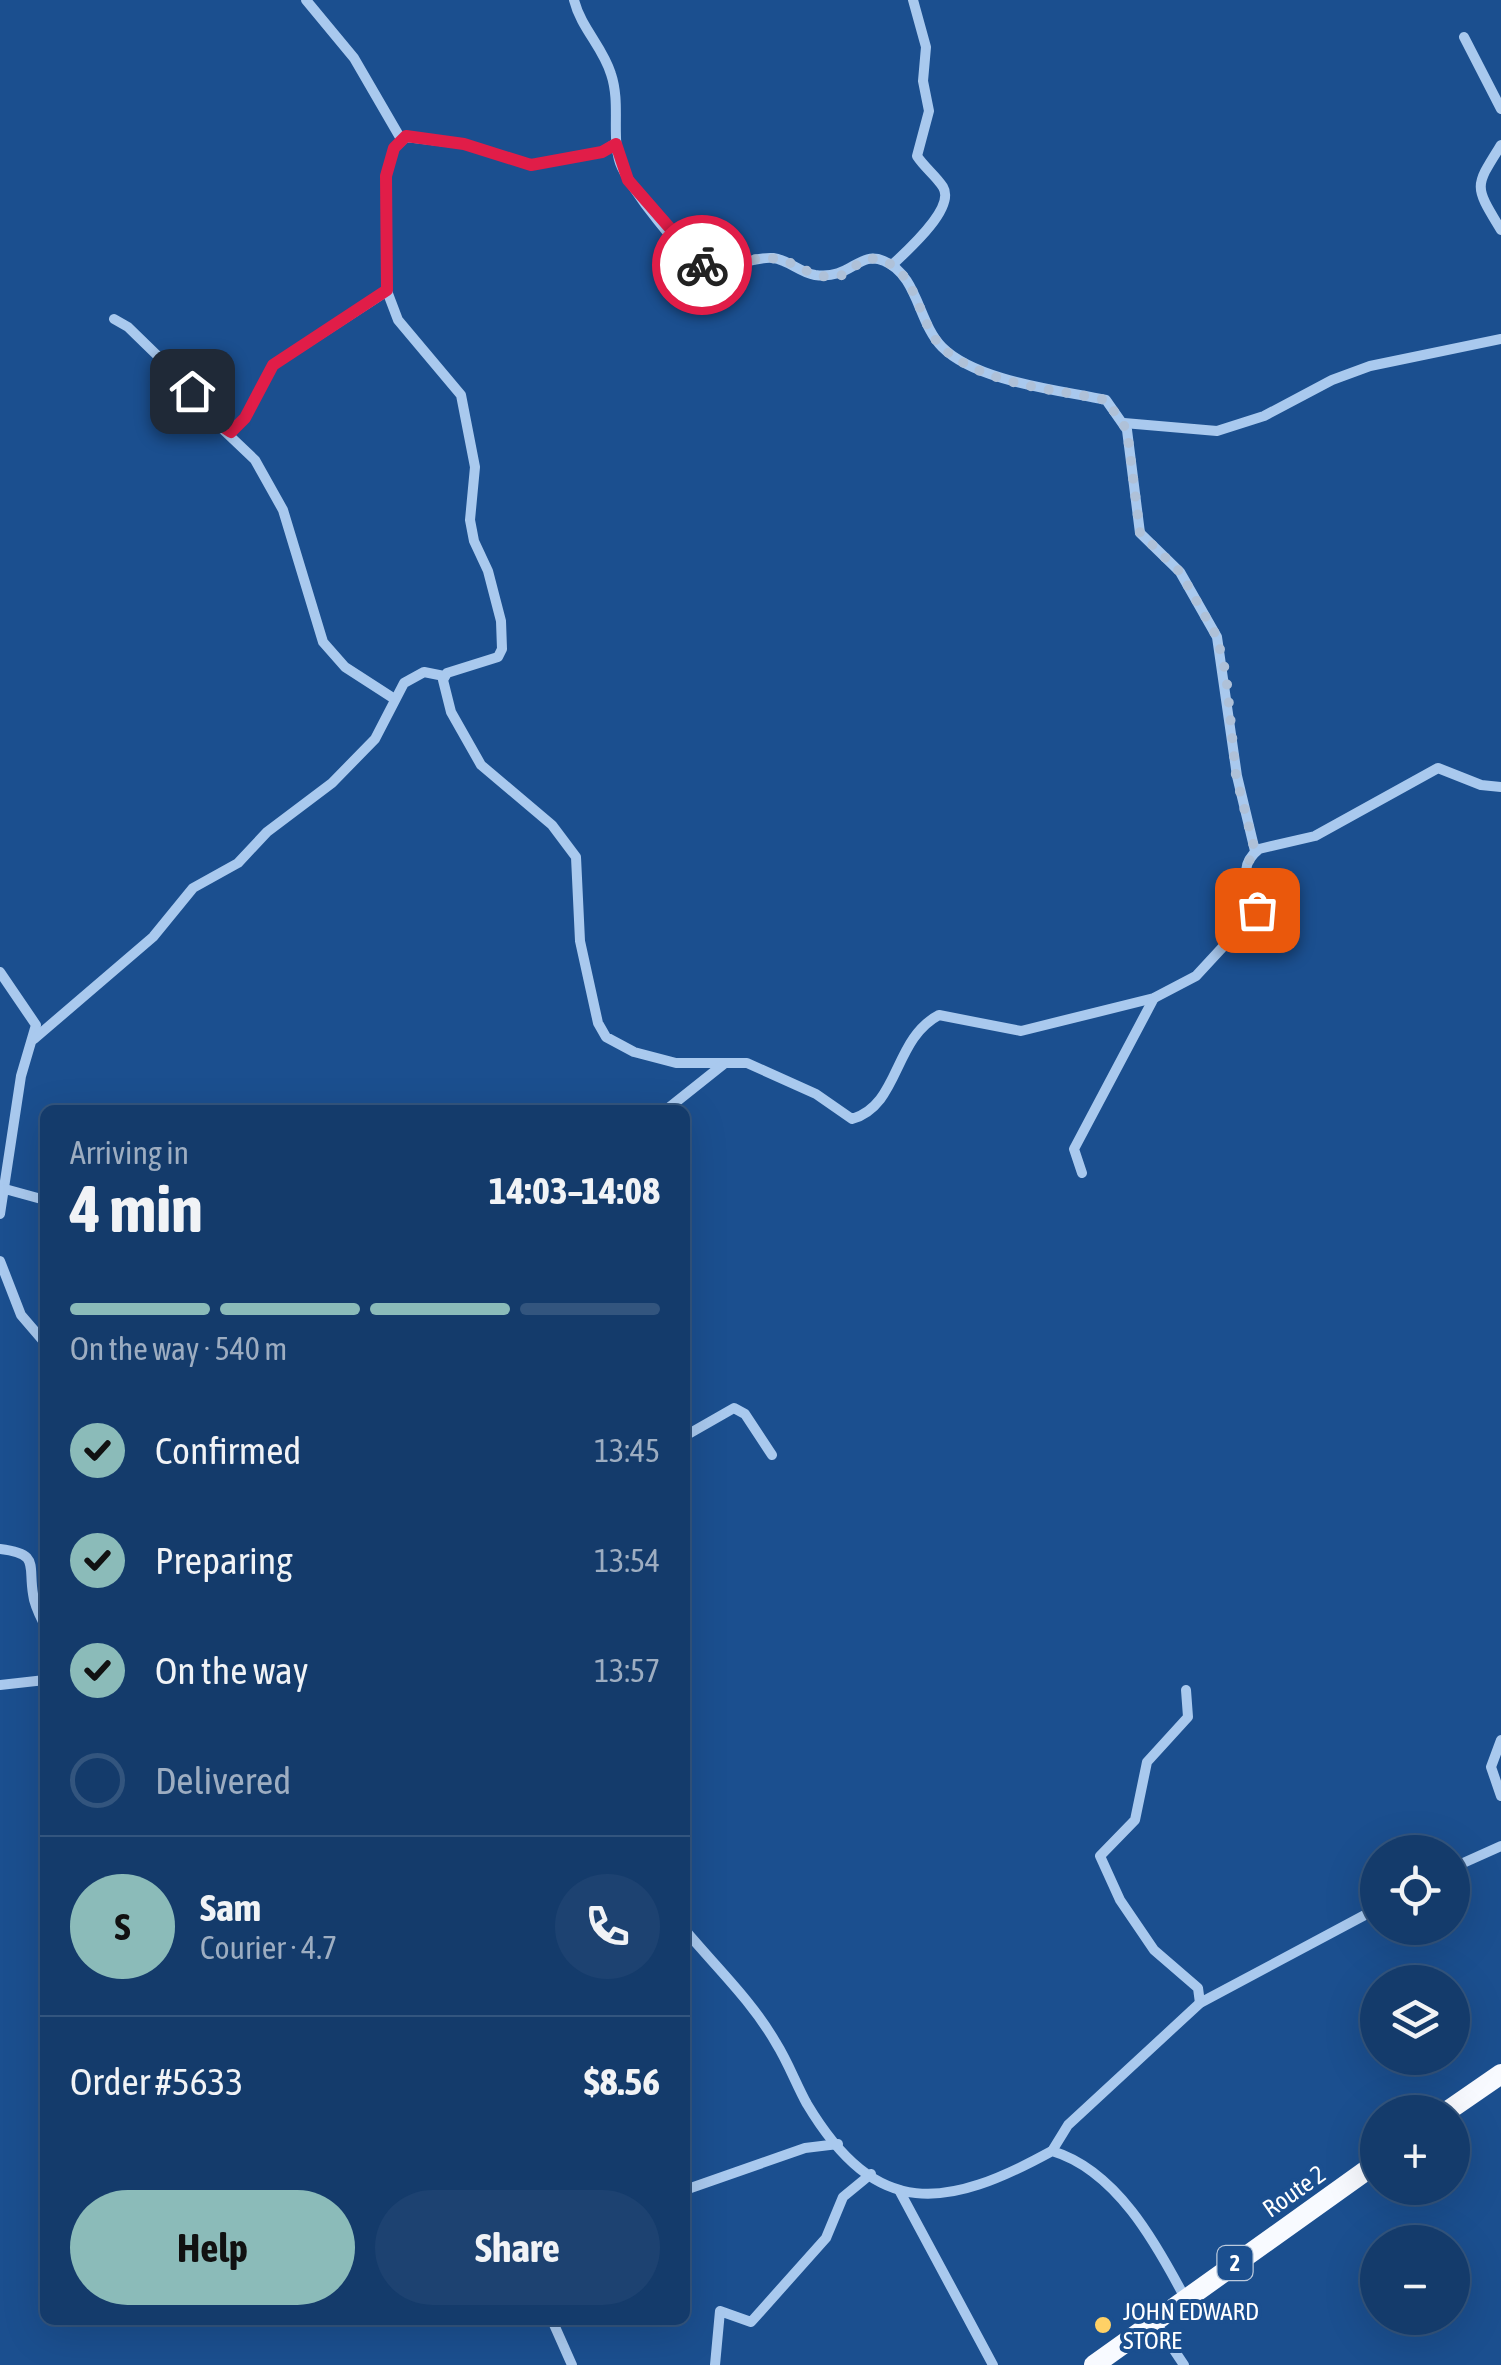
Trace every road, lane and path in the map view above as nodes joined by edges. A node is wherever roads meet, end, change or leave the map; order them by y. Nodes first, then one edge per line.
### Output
1 (306, 0) edge
2 (574, 0) edge
3 (914, 0) edge
4 (1464, 36) dead end
5 (1501, 109) edge
6 (401, 139) junction
7 (616, 144) junction
8 (1501, 144) edge
9 (1501, 230) edge
10 (892, 266) junction
11 (387, 290) junction
12 (114, 319) dead end
13 (1501, 339) edge
14 (1124, 423) junction
15 (231, 432) junction
16 (444, 676) junction
17 (393, 698) junction
18 (1501, 787) edge
19 (1255, 851) junction
20 (0, 972) edge
21 (1154, 998) junction
22 (34, 1039) junction
23 (726, 1062) junction
24 (672, 1105) edge
25 (1082, 1174) dead end
26 (5, 1189) junction
27 (40, 1199) edge
28 (0, 1214) edge
29 (0, 1261) edge
30 (40, 1337) edge
31 (690, 1433) edge
32 (772, 1455) dead end
33 (0, 1549) edge
34 (40, 1614) edge
35 (40, 1680) edge
36 (0, 1684) edge
37 (1186, 1690) dead end
38 (1501, 1740) edge
39 (1501, 1796) edge
40 (1501, 1846) edge
41 (1470, 1860) edge
42 (1360, 1918) edge
43 (690, 1936) edge
44 (1200, 2002) junction
45 (1501, 2074) edge
46 (1470, 2095) edge
47 (838, 2144) junction
48 (1052, 2152) junction
49 (871, 2174) junction
50 (1360, 2175) edge
51 (690, 2188) edge
52 (898, 2188) junction
53 (1186, 2298) junction
54 (1153, 2319) junction
55 (554, 2325) edge
56 (572, 2365) edge
57 (715, 2365) edge
58 (993, 2365) edge
59 (1094, 2365) edge
60 (1184, 2365) edge

1 - 6 street
2 - 7 street
3 - 10 street
4 - 5 street
6 - 7 street
6 - 11 street
7 - 10 street
8 - 9 street
10 - 14 street
11 - 15 street
11 - 16 street
12 - 15 street
13 - 14 street
14 - 19 street
15 - 17 street
16 - 17 street
16 - 23 street
17 - 22 street
18 - 19 street
19 - 21 street
20 - 22 street
21 - 23 street
21 - 25 street
22 - 26 street
23 - 24 street
26 - 27 street
26 - 28 street
29 - 30 street
31 - 32 street
33 - 34 street
35 - 36 street
37 - 44 street
38 - 39 street
40 - 41 street
42 - 44 street
43 - 47 street
44 - 48 street
45 - 46 highway
47 - 49 street
47 - 51 street
48 - 52 street
48 - 53 street
49 - 52 street
49 - 57 street
50 - 53 highway, Route 2 / 2
52 - 58 street
53 - 54 highway, Route 2 / 2
54 - 59 highway, Route 2 / 2
54 - 60 street
55 - 56 street

